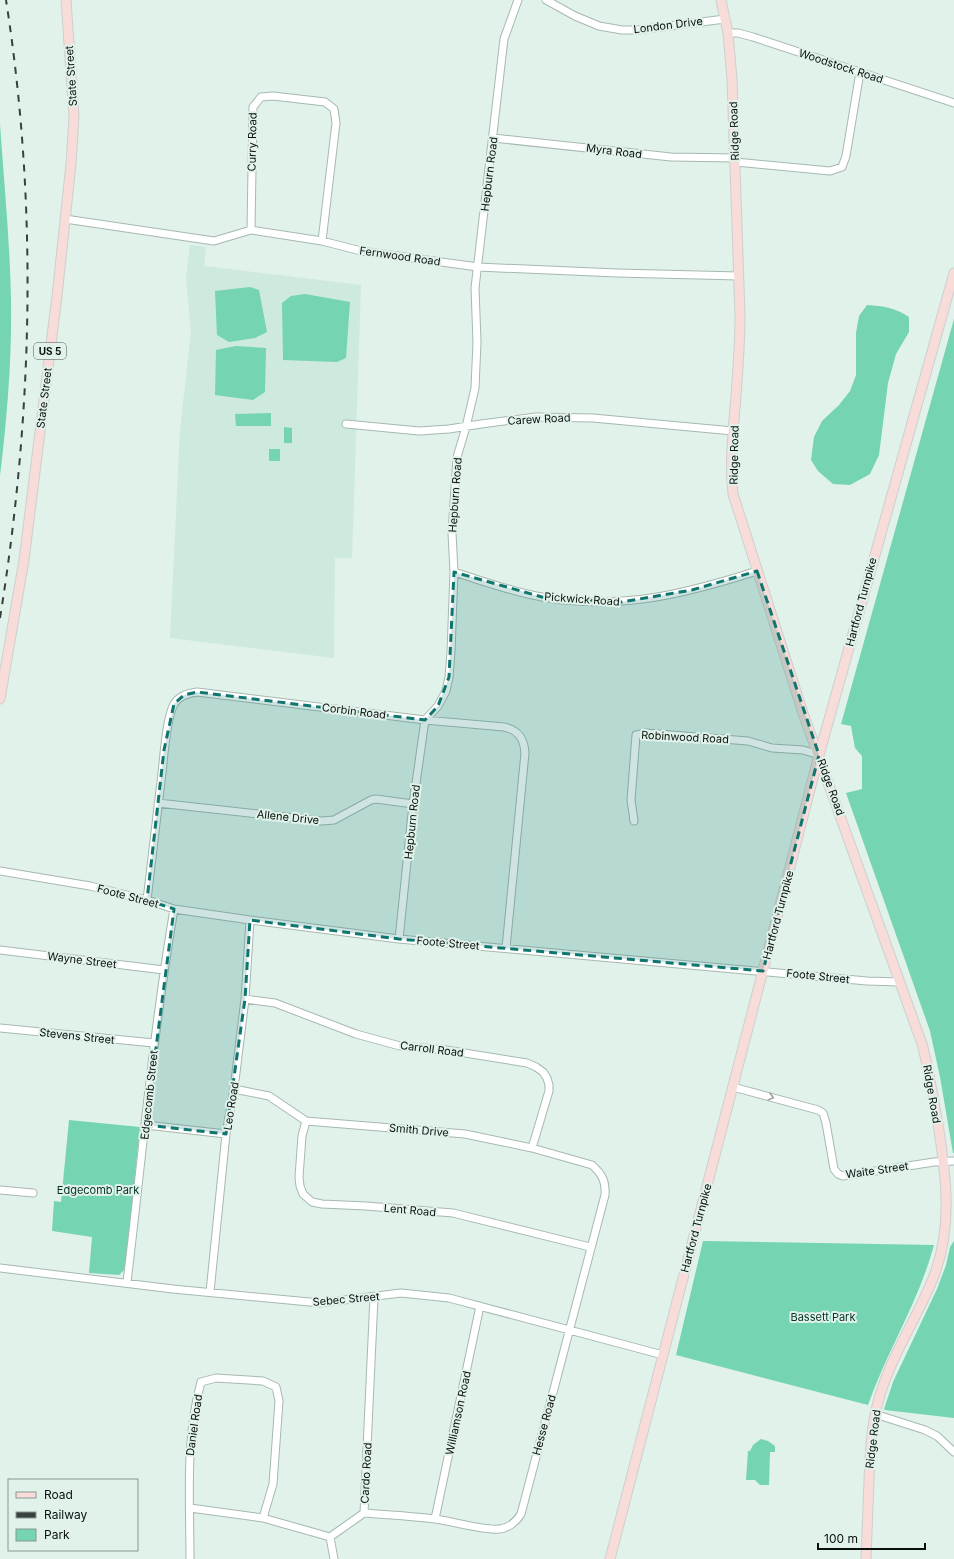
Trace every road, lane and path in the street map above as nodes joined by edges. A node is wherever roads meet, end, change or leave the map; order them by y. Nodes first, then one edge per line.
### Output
1 (66, 0) edge
2 (518, 0) edge
3 (546, 0) edge
4 (721, 0) edge
5 (725, 19) junction
6 (728, 33) junction
7 (860, 72) junction
8 (954, 103) edge
9 (493, 138) junction
10 (736, 160) junction
11 (65, 219) junction
12 (252, 230) junction
13 (322, 241) junction
14 (478, 267) junction
15 (954, 273) edge
16 (739, 276) junction
17 (346, 424) dead end
18 (466, 427) junction
19 (733, 431) junction
20 (757, 570) junction
21 (454, 572) junction
22 (0, 699) edge
23 (425, 720) junction
24 (819, 755) junction
25 (158, 803) junction
26 (413, 804) junction
27 (634, 821) dead end
28 (0, 871) edge
29 (147, 900) junction
30 (174, 909) junction
31 (250, 920) junction
32 (400, 939) junction
33 (506, 948) junction
34 (0, 950) edge
35 (164, 970) junction
36 (763, 971) junction
37 (900, 982) junction
38 (245, 1000) junction
39 (0, 1028) edge
40 (154, 1044) junction
41 (733, 1087) junction
42 (234, 1089) junction
43 (306, 1121) junction
44 (146, 1125) junction
45 (226, 1134) junction
46 (532, 1148) junction
47 (943, 1161) junction
48 (954, 1161) edge
49 (604, 1178) joint
50 (0, 1190) edge
51 (33, 1193) dead end
52 (590, 1247) junction
53 (0, 1268) edge
54 (127, 1282) junction
55 (210, 1292) junction
56 (374, 1297) junction
57 (480, 1306) junction
58 (569, 1330) junction
59 (663, 1355) junction
60 (875, 1414) junction
61 (954, 1452) edge
62 (190, 1508) junction
63 (364, 1513) junction
64 (263, 1518) junction
65 (435, 1519) junction
66 (330, 1537) junction
67 (190, 1559) edge
68 (334, 1559) edge
69 (610, 1559) edge
70 (866, 1559) edge

1 - 11 main road, State Street / US 5
2 - 9 street, Hepburn Road
3 - 5 street, London Drive
4 - 5 main road, Ridge Road
5 - 6 main road, Ridge Road
6 - 7 street, Woodstock Road
6 - 10 main road, Ridge Road
7 - 8 street, Woodstock Road
7 - 10 street, Myra Road
9 - 10 street, Myra Road
9 - 14 street, Hepburn Road
10 - 16 main road, Ridge Road
11 - 12 street, Fernwood Road
11 - 22 main road, State Street / US 5
12 - 13 street, Fernwood Road
12 - 13 street, Curry Road
13 - 14 street, Fernwood Road
14 - 16 street, Fernwood Road
14 - 18 street, Hepburn Road
15 - 24 main road, Hartford Turnpike
16 - 19 main road, Ridge Road
17 - 18 street, Carew Road
18 - 19 street, Carew Road
18 - 21 street, Hepburn Road
19 - 20 main road, Ridge Road
20 - 21 street, Pickwick Road
20 - 24 main road, Ridge Road
21 - 23 street, Hepburn Road
23 - 25 street, Corbin Road
23 - 26 street, Hepburn Road
23 - 33 street, Corbin Road
24 - 27 street, Robinwood Road
24 - 36 main road, Hartford Turnpike
24 - 37 main road, Ridge Road
25 - 26 street, Allene Drive
25 - 29 street, Corbin Road
26 - 32 street, Hepburn Road
28 - 29 street, Foote Street
29 - 30 street, Foote Street
30 - 31 street, Foote Street
30 - 35 street, Edgecomb Street
31 - 32 street, Foote Street
31 - 38 street, Leo Road
32 - 33 street, Foote Street
33 - 36 street, Foote Street
34 - 35 street, Wayne Street
35 - 40 street, Edgecomb Street
36 - 37 street, Foote Street
36 - 41 main road, Hartford Turnpike
37 - 47 main road, Ridge Road
38 - 42 street, Leo Road
38 - 46 street, Carroll Road
39 - 40 street, Stevens Street
40 - 44 street, Edgecomb Street
41 -> 47 street, Waite Street
41 - 59 main road, Hartford Turnpike
42 - 43 street, Smith Drive
42 - 45 street, Leo Road
43 - 46 street, Smith Drive
43 - 52 street, Lent Road
44 - 45 street
44 - 54 street, Edgecomb Street
45 - 55 street, Leo Road
46 - 49 street, Smith Drive
47 - 48 street, Waite Street
47 - 60 main road, Ridge Road
49 - 52 street, Hesse Road
50 - 51 street
52 - 58 street, Hesse Road
53 - 54 street, Sebec Street
54 - 55 street, Sebec Street
55 - 56 street, Sebec Street
56 - 57 street, Sebec Street
56 - 63 street, Cardo Road
57 - 58 street, Sebec Street
57 - 65 street, Williamson Road
58 - 59 street, Sebec Street
58 - 65 street, Hesse Road
59 - 69 main road, Hartford Turnpike
60 - 61 street
60 - 70 main road, Ridge Road
62 - 64 street
62 - 64 street, Daniel Road
62 - 67 street, Daniel Road
63 - 65 street, Hesse Road
63 - 66 street, Cardo Road
64 - 66 street
66 - 68 street

